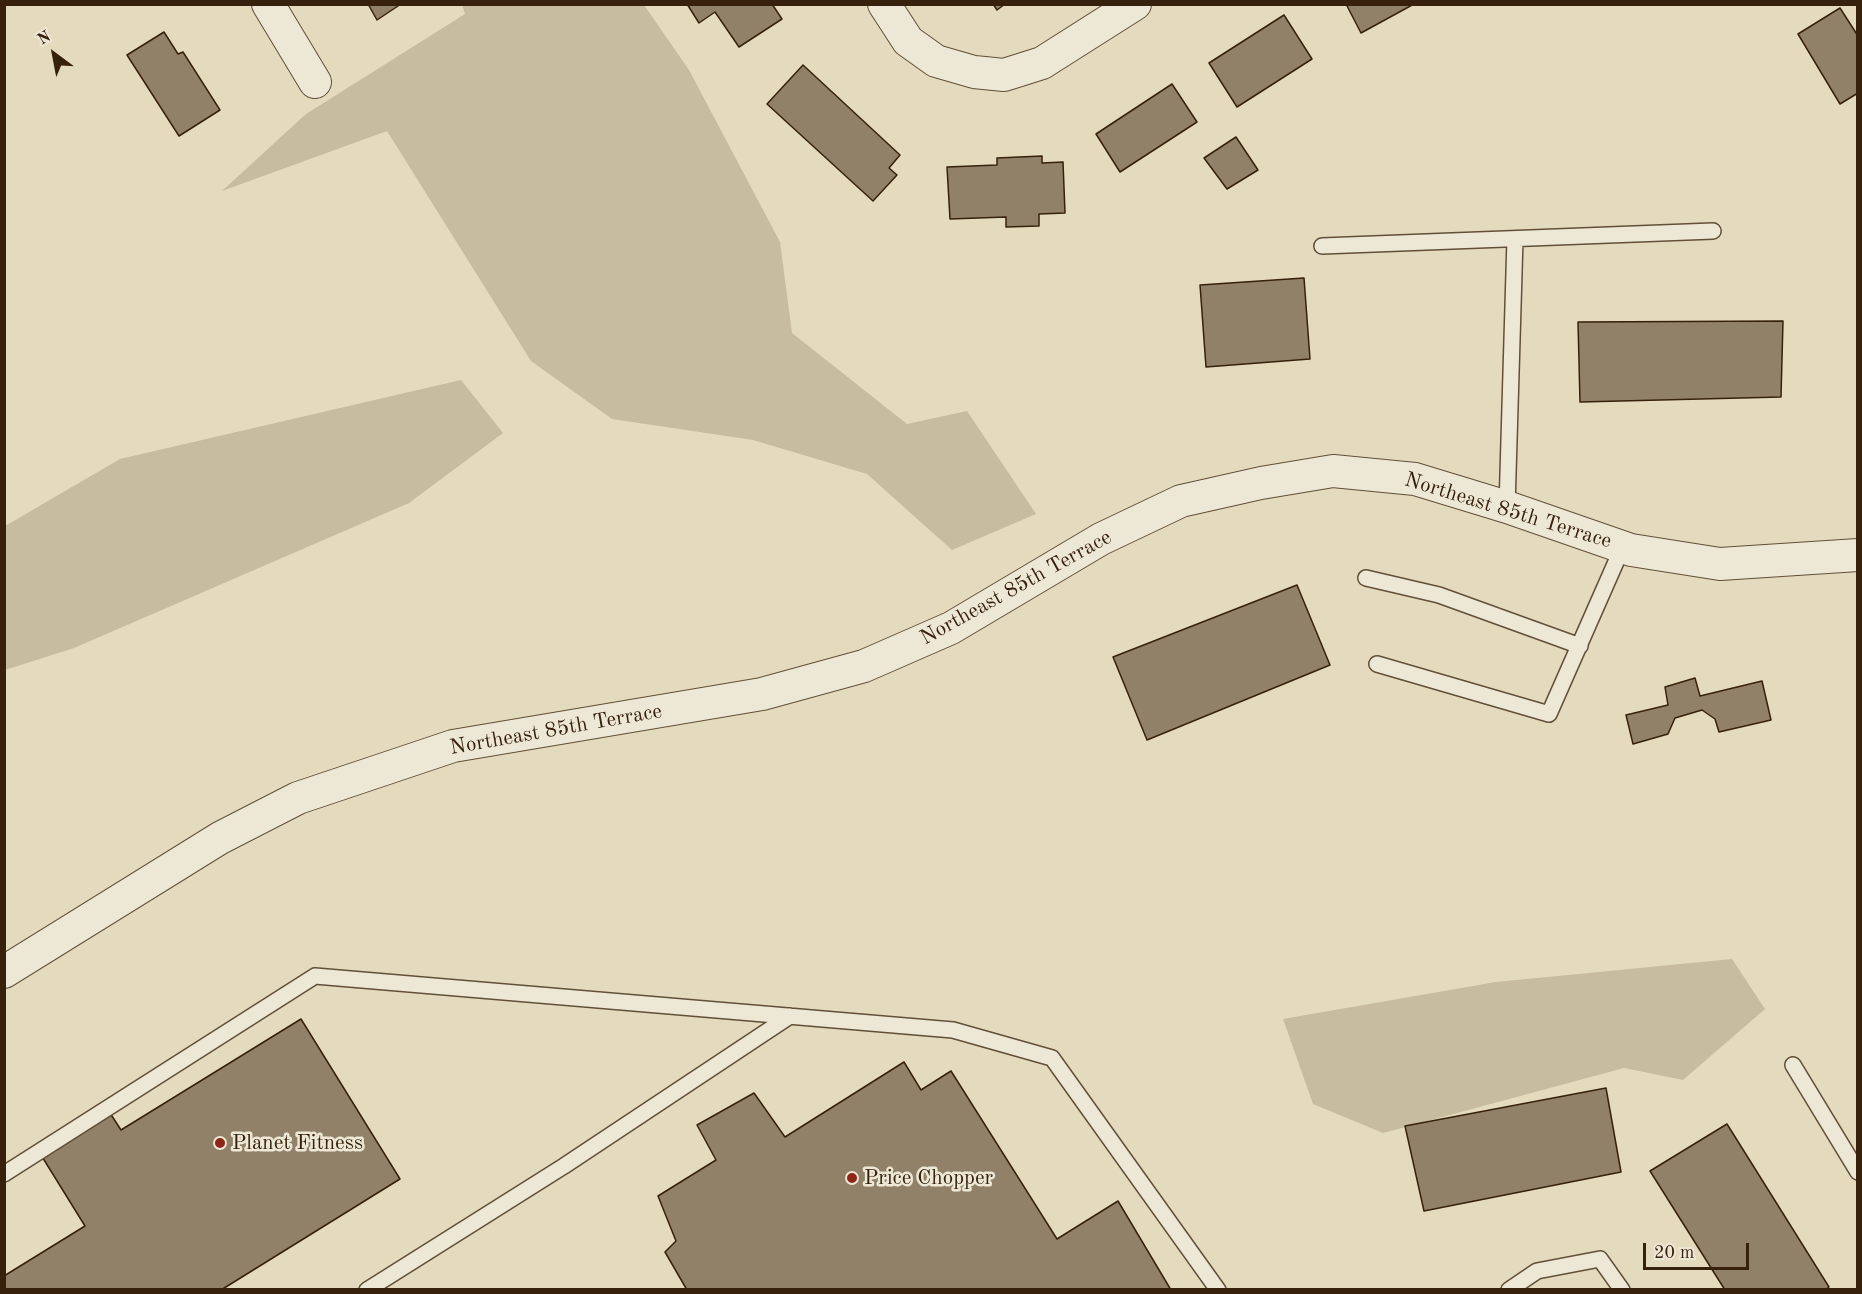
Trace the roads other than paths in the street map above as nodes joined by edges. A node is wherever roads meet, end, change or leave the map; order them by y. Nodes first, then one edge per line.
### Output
1 (268, 4) edge
2 (884, 4) edge
3 (1135, 4) edge
4 (315, 82) dead end
5 (1713, 231) dead end
6 (1515, 238) junction
7 (1322, 246) dead end
8 (1507, 507) junction
9 (1623, 546) junction
10 (1857, 555) edge
11 (1366, 578) dead end
12 (1580, 646) junction
13 (1377, 664) dead end
14 (4, 972) edge
15 (790, 1016) junction
16 (1793, 1065) dead end
17 (1857, 1172) edge
18 (4, 1174) edge
19 (367, 1290) edge
20 (1218, 1290) edge
21 (1509, 1290) edge
22 (1622, 1290) edge

1 - 4 street
2 - 3 street
5 - 6 lane
6 - 7 lane
6 - 8 lane
8 - 9 street, Northeast 85th Terrace
8 - 14 street, Northeast 85th Terrace
9 - 10 street, Northeast 85th Terrace
9 - 12 lane
11 - 12 lane
12 - 13 lane
15 - 18 lane
15 - 19 lane
15 - 20 lane
16 - 17 lane
21 - 22 lane

